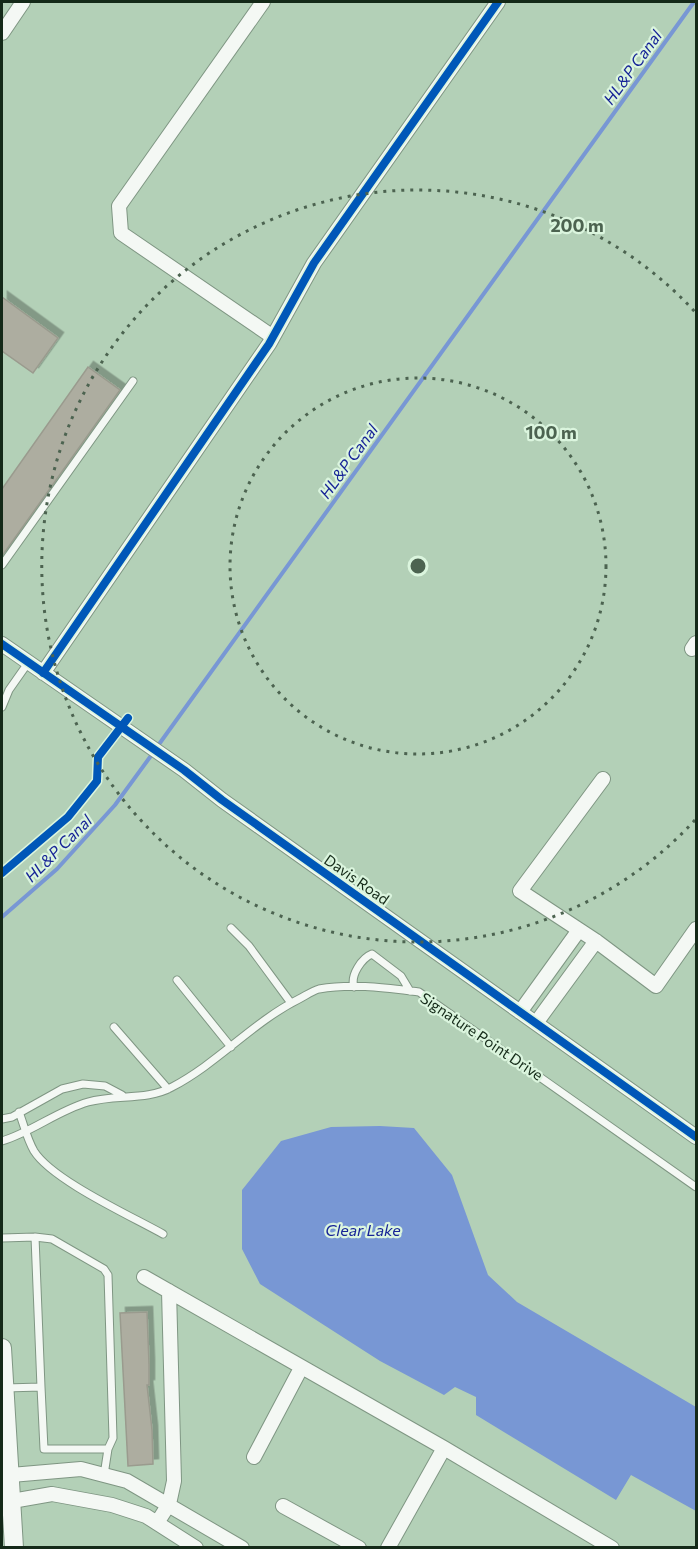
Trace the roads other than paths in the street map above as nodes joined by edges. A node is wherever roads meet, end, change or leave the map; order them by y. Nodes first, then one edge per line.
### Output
1 (23, 2) edge
2 (263, 2) edge
3 (498, 2) edge
4 (2, 33) edge
5 (273, 338) junction
6 (133, 381) dead end
7 (2, 565) edge
8 (2, 644) edge
9 (28, 663) junction
10 (42, 673) junction
11 (2, 707) edge
12 (603, 779) dead end
13 (231, 928) dead end
14 (696, 929) edge
15 (579, 930) junction
16 (596, 941) junction
17 (177, 980) dead end
18 (354, 987) junction
19 (410, 991) junction
20 (291, 1003) junction
21 (520, 1012) junction
22 (537, 1023) junction
23 (114, 1027) dead end
24 (231, 1047) junction
25 (168, 1089) junction
26 (122, 1095) junction
27 (19, 1112) junction
28 (2, 1119) edge
29 (27, 1132) junction
30 (696, 1137) edge
31 (2, 1141) edge
32 (696, 1187) edge
33 (163, 1234) dead end
34 (35, 1237) junction
35 (2, 1238) edge
36 (144, 1277) dead end
37 (169, 1291) junction
38 (2, 1348) edge
39 (302, 1368) junction
40 (41, 1387) junction
41 (4, 1388) junction
42 (444, 1448) junction
43 (108, 1449) junction
44 (254, 1457) dead end
45 (104, 1475) junction
46 (6, 1477) edge
47 (7, 1499) edge
48 (169, 1504) junction
49 (283, 1506) dead end
50 (157, 1523) junction
51 (15, 1548) edge
52 (196, 1548) edge
53 (242, 1548) edge
54 (359, 1548) edge
55 (388, 1548) edge
56 (612, 1548) edge

1 - 4 street
2 - 5 street
3 - 5 street
5 - 10 street
6 - 7 lane
8 - 9 street, Davis Road
9 - 10 street, Davis Road
9 - 11 lane
10 - 21 street, Davis Road
12 - 15 street
13 - 20 lane
14 - 16 street
15 - 16 street
15 - 21 street
16 - 22 street
17 - 24 lane
18 - 19 lane, Signature Point Drive
18 - 19 lane
18 - 20 lane, Signature Point Drive
19 - 32 lane, Signature Point Drive
20 - 24 lane, Signature Point Drive
21 - 22 street, Davis Road
22 - 30 street, Davis Road
23 - 25 lane
24 - 25 lane, Signature Point Drive
25 - 26 lane, Signature Point Drive
26 - 27 lane, Signature Point Drive
26 - 29 lane, Signature Point Drive
27 - 28 lane, Signature Point Drive
27 - 29 lane
29 - 31 lane, Signature Point Drive
29 - 33 lane
34 - 35 lane
34 - 40 lane
34 - 43 lane
36 - 37 street
37 - 39 street
37 - 48 street
38 - 41 main road
39 - 42 street
39 - 44 street
40 - 41 lane
40 - 43 lane
41 - 46 main road
42 - 55 street
42 - 56 street
43 - 45 lane
45 - 46 street
45 - 48 street
46 - 47 main road
47 - 50 street
47 - 51 main road
48 - 50 street
48 - 53 street
49 - 54 street
50 - 52 street

